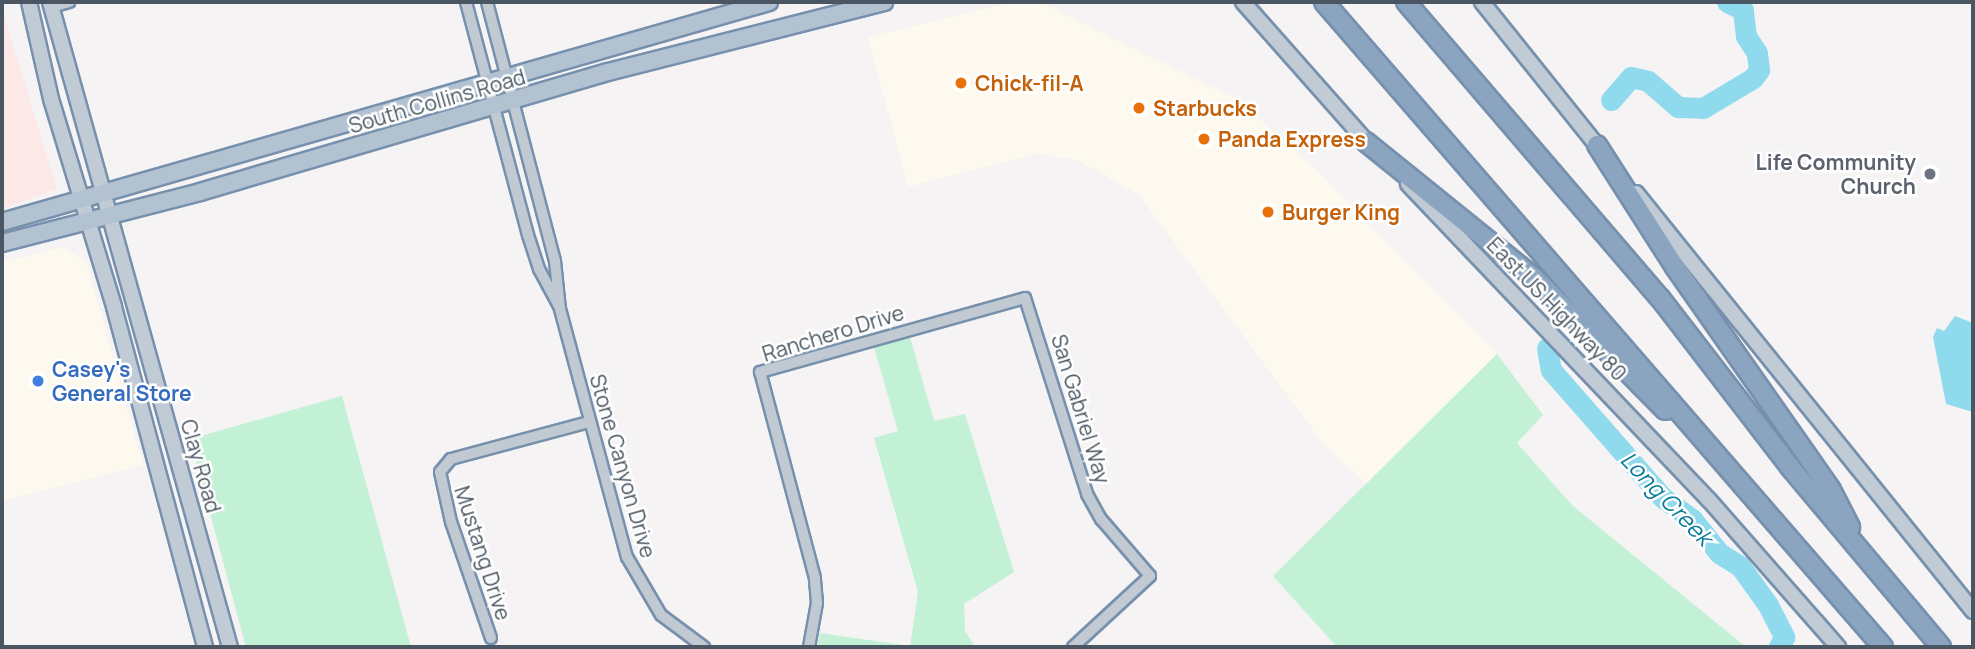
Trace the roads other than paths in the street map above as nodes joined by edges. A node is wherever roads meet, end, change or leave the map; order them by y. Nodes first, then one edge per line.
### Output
1 (69, 2) edge
2 (466, 2) edge
3 (487, 2) edge
4 (769, 2) edge
5 (884, 2) edge
6 (1243, 2) edge
7 (1324, 2) edge
8 (1406, 2) edge
9 (1482, 2) edge
10 (51, 4) edge
11 (30, 7) edge
12 (811, 9) edge
13 (506, 77) junction
14 (487, 83) junction
15 (512, 100) junction
16 (492, 106) junction
17 (1366, 142) junction
18 (1597, 145) junction
19 (105, 192) junction
20 (82, 199) junction
21 (539, 200) junction
22 (520, 205) junction
23 (110, 214) junction
24 (88, 219) junction
25 (2, 222) edge
26 (2, 243) edge
27 (1025, 298) joint
28 (560, 309) junction
29 (589, 422) junction
30 (1866, 558) junction
31 (1833, 585) junction
32 (1973, 611) edge
33 (491, 638) dead end
34 (205, 647) edge
35 (230, 647) edge
36 (704, 647) edge
37 (809, 647) edge
38 (1073, 647) edge
39 (1838, 647) edge
40 (1883, 647) edge
41 (1941, 647) edge

1 - 10 street
2 - 14 street, Stone Canyon Drive
3 - 13 street, Stone Canyon Drive
4 - 13 main road, South Collins Road
5 - 12 main road, South Collins Road
6 - 17 main road, East US Highway 80
7 - 31 highway
8 - 30 highway
9 - 18 main road
10 - 11 main road
10 - 19 main road, Clay Road
11 - 20 main road, Clay Road
12 - 15 main road, South Collins Road
13 - 14 main road, South Collins Road
13 - 15 street, Stone Canyon Drive
14 - 16 street, Stone Canyon Drive
14 - 19 main road, South Collins Road
15 - 16 main road, South Collins Road
15 - 21 street, Stone Canyon Drive
16 - 22 street, Stone Canyon Drive
16 - 23 main road, South Collins Road
17 - 31 highway
17 - 39 main road, East US Highway 80
18 - 30 highway
18 - 32 main road
19 - 20 main road, South Collins Road
19 - 23 main road, Clay Road
20 - 24 main road, Clay Road
20 - 25 main road, South Collins Road
21 - 22 street
21 - 28 street, Stone Canyon Drive
22 - 28 street, Stone Canyon Drive
23 - 24 main road, South Collins Road
23 - 35 main road, Clay Road
24 - 26 main road, South Collins Road
24 - 34 main road, Clay Road
27 - 37 street, Ranchero Drive
27 - 38 street, San Gabriel Way
28 - 29 street, Stone Canyon Drive
29 - 33 street, Mustang Drive
29 - 36 street, Stone Canyon Drive
30 - 41 highway
31 - 40 highway

